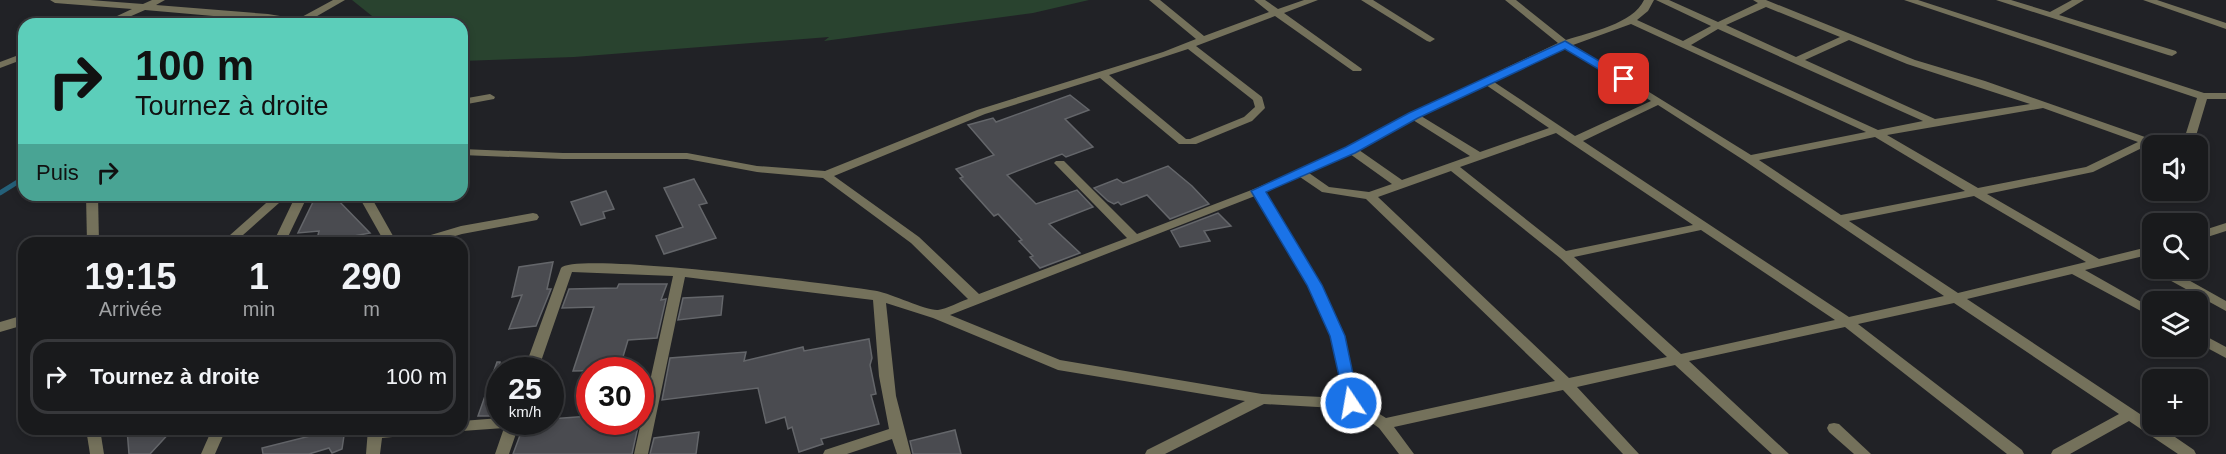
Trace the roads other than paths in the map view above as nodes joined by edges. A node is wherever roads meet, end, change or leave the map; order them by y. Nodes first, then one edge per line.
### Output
1 (55, 0) edge
2 (160, 0) edge
3 (340, 0) edge
4 (1154, 0) edge
5 (1259, 0) edge
6 (1313, 0) edge
7 (1366, 0) edge
8 (1510, 0) edge
9 (1649, 0) edge
10 (1661, 0) edge
11 (1909, 0) edge
12 (2001, 0) edge
13 (2079, 0) edge
14 (2148, 0) edge
15 (1762, 2) edge
16 (140, 5) edge
17 (1276, 12) junction
18 (2051, 15) junction
19 (116, 18) edge
20 (273, 18) edge
21 (309, 18) edge
22 (1631, 21) junction
23 (1717, 26) junction
24 (2226, 26) edge
25 (1848, 37) junction
26 (1430, 39) dead end
27 (1203, 40) junction
28 (1565, 44) junction
29 (1189, 45) junction
30 (1684, 45) junction
31 (2172, 53) dead end
32 (18, 58) edge
33 (1795, 61) junction
34 (0, 65) edge
35 (1357, 69) dead end
36 (1101, 74) junction
37 (1486, 81) junction
38 (2203, 96) junction
39 (2226, 96) edge
40 (490, 97) dead end
41 (468, 101) edge
42 (1659, 101) junction
43 (2044, 105) junction
44 (1413, 116) junction
45 (1934, 122) junction
46 (1558, 128) junction
47 (1876, 134) junction
48 (2191, 135) edge
49 (2142, 139) edge
50 (1575, 140) junction
51 (2142, 144) edge
52 (1351, 150) junction
53 (468, 152) edge
54 (1478, 156) junction
55 (1749, 159) junction
56 (1060, 163) dead end
57 (1452, 166) junction
58 (1300, 172) junction
59 (826, 176) junction
60 (1401, 185) junction
61 (1258, 191) junction
62 (1976, 192) junction
63 (1370, 196) junction
64 (92, 201) edge
65 (275, 201) edge
66 (299, 201) edge
67 (366, 201) edge
68 (533, 217) dead end
69 (1839, 219) junction
70 (1704, 226) junction
71 (2225, 228) edge
72 (2208, 233) edge
73 (93, 237) edge
74 (234, 237) edge
75 (282, 237) edge
76 (388, 237) edge
77 (437, 237) edge
78 (1134, 238) junction
79 (2142, 254) edge
80 (1564, 255) junction
81 (2135, 256) junction
82 (2142, 260) edge
83 (2098, 264) junction
84 (2075, 270) junction
85 (680, 272) junction
86 (2176, 279) edge
87 (879, 296) junction
88 (1955, 298) junction
89 (977, 300) junction
90 (2142, 307) edge
91 (2226, 308) edge
92 (938, 315) junction
93 (18, 322) edge
94 (1847, 322) junction
95 (0, 327) edge
96 (2208, 343) edge
97 (2226, 353) edge
98 (536, 357) edge
99 (1680, 359) junction
100 (1566, 384) junction
101 (1262, 399) junction
102 (1351, 403) junction
103 (2128, 415) junction
104 (486, 424) edge
105 (1384, 424) junction
106 (468, 426) edge
107 (1834, 428) dead end
108 (896, 432) junction
109 (94, 435) edge
110 (216, 435) edge
111 (374, 435) edge
112 (508, 435) edge
113 (97, 454) edge
114 (208, 454) edge
115 (373, 454) edge
116 (502, 454) edge
117 (641, 454) edge
118 (830, 454) edge
119 (904, 454) edge
120 (1152, 454) edge
121 (1407, 454) edge
122 (1632, 454) edge
123 (1782, 454) edge
124 (1864, 454) edge
125 (2017, 454) edge
126 (2058, 454) edge
127 (2188, 454) edge

1 - 16 street
2 - 16 street
3 - 21 street
4 - 27 street
5 - 17 street
6 - 17 street
7 - 26 street
8 - 28 street
9 - 22 street
10 - 23 street
11 - 38 street
12 - 18 street
13 - 18 street
14 - 24 street
15 - 23 street
15 - 25 street
16 - 19 street
16 - 20 street
17 - 27 street
17 - 35 street
18 - 31 street
22 - 28 street
22 - 30 street
23 - 30 street
23 - 33 street
25 - 33 street
25 - 43 street
27 - 29 street
28 - 37 street
28 - 42 street
29 - 36 street
29 - 36 street
30 - 47 street
32 - 34 street
33 - 45 street
36 - 59 street
37 - 44 street
37 - 46 street
38 - 39 street
38 - 48 street
40 - 41 street
42 - 50 street
42 - 55 street
43 - 45 street
43 - 49 street
44 - 52 street
44 - 54 street
45 - 47 street
46 - 50 street
46 - 54 street
47 - 55 street
47 - 62 street
50 - 70 street
51 - 62 street
52 - 58 street
52 - 60 street
53 - 59 street
54 - 57 street
55 - 69 street
56 - 78 street
57 - 60 street
57 - 80 street
58 - 61 street
58 - 63 street
59 - 89 street
60 - 63 street
61 - 78 street
61 - 102 street
62 - 69 street
62 - 83 street
63 - 100 street
64 - 73 street
65 - 74 street
66 - 75 street
67 - 76 street
68 - 77 street
69 - 88 street
70 - 80 street
70 - 94 street
71 - 72 street
78 - 89 street
79 - 81 street
80 - 99 street
81 - 82 street
81 - 83 street
83 - 84 street
84 - 88 street
84 - 90 street
85 - 87 street
85 - 98 street
85 - 117 street
86 - 91 street
87 - 92 street
87 - 108 street
88 - 94 street
88 - 103 street
89 - 92 street
92 - 101 street
93 - 95 street
94 - 99 street
94 - 125 street
96 - 97 street
99 - 100 street
99 - 123 street
100 - 105 street
100 - 122 street
101 - 102 street
101 - 120 street
102 - 105 street
103 - 126 street
103 - 127 street
104 - 106 street
105 - 121 street
107 - 124 street
108 - 118 street
108 - 119 street
109 - 113 street
110 - 114 street
111 - 115 street
112 - 116 street

